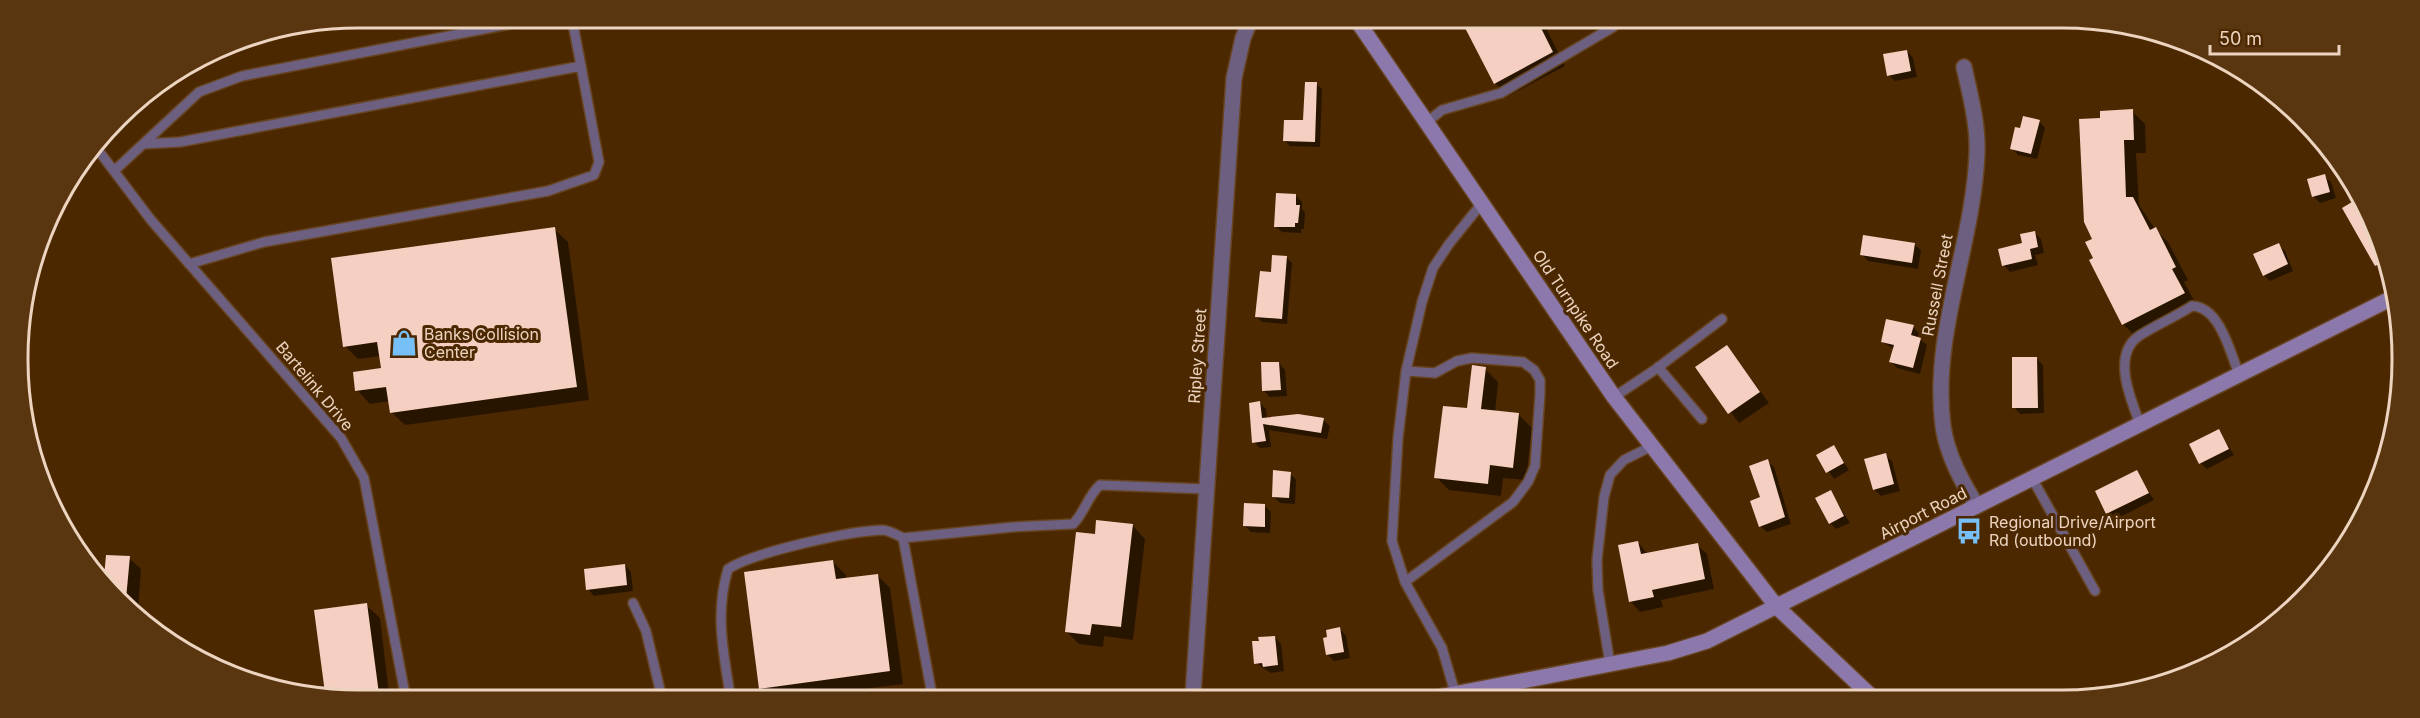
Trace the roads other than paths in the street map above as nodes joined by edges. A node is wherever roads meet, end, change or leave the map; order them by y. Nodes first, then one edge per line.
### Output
1 (490, 28) edge
2 (574, 28) edge
3 (1247, 28) edge
4 (1366, 28) edge
5 (1611, 28) edge
6 (581, 66) junction
7 (1964, 66) dead end
8 (1427, 122) junction
9 (143, 144) junction
10 (101, 154) edge
11 (114, 171) junction
12 (1482, 203) junction
13 (189, 264) junction
14 (2386, 301) edge
15 (1722, 319) dead end
16 (1658, 367) junction
17 (1406, 371) junction
18 (2239, 374) junction
19 (1614, 396) junction
20 (1702, 418) dead end
21 (2140, 424) junction
22 (1652, 446) junction
23 (2032, 478) junction
24 (1206, 489) junction
25 (1977, 506) junction
26 (903, 538) junction
27 (1405, 582) junction
28 (2095, 591) dead end
29 (633, 603) dead end
30 (1777, 607) junction
31 (1610, 664) junction
32 (404, 690) edge
33 (660, 690) edge
34 (729, 690) edge
35 (931, 690) edge
36 (1192, 690) edge
37 (1451, 690) edge
38 (1477, 690) edge
39 (1865, 690) edge

1 - 9 lane
2 - 6 lane
3 - 24 street, Ripley Street
4 - 8 street, Old Turnpike Road
5 - 8 lane
6 - 9 lane
6 - 13 lane
7 - 25 street, Russell Street
8 - 12 street, Old Turnpike Road
9 - 11 lane
10 - 11 lane, Bartelink Drive
11 - 13 lane, Bartelink Drive
12 - 17 lane
12 - 19 street, Old Turnpike Road
13 - 32 lane, Bartelink Drive
14 - 18 street, Airport Road
15 - 16 lane
16 - 19 lane
16 - 20 lane
17 - 27 lane
17 - 27 lane
18 - 21 street, Airport Road
18 - 21 lane
19 - 22 street, Old Turnpike Road
21 - 23 street, Airport Road
22 - 30 street, Old Turnpike Road
22 - 31 lane
23 - 25 street, Airport Road
23 - 28 lane
24 - 26 lane
24 - 36 street, Ripley Street
25 - 30 street, Airport Road
26 - 34 lane
26 - 35 lane
27 - 37 lane
29 - 33 lane
30 - 31 street, Airport Road
30 - 39 street, Old Turnpike Road
31 - 38 street, Airport Road

